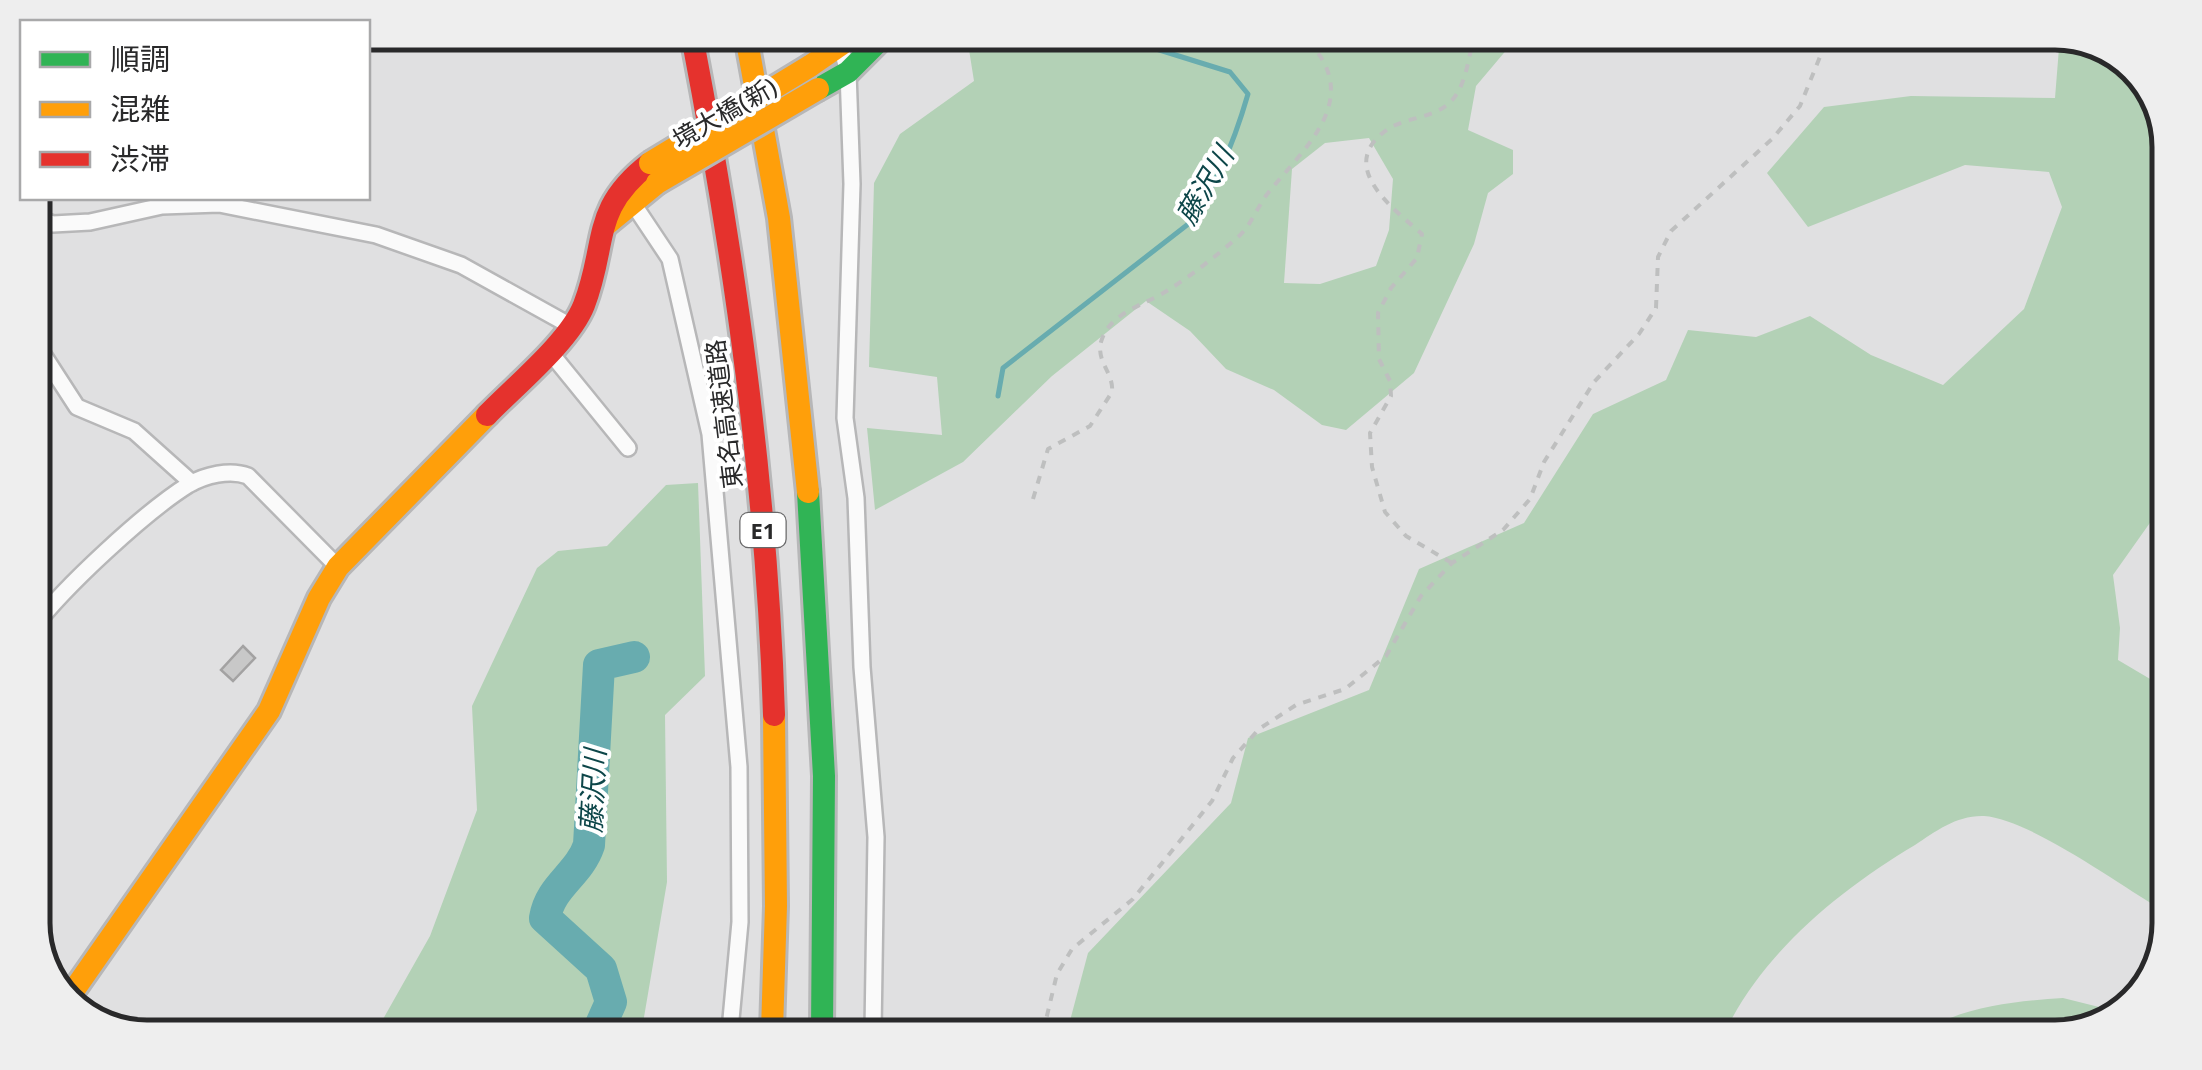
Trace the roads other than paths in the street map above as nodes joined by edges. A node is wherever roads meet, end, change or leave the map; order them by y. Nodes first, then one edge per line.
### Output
1 (694, 50) edge
2 (749, 50) edge
3 (834, 50) edge
4 (847, 50) edge
5 (870, 50) edge
6 (848, 72) junction
7 (653, 173) junction
8 (632, 202) junction
9 (50, 223) edge
10 (607, 224) junction
11 (568, 325) junction
12 (549, 351) junction
13 (50, 365) edge
14 (628, 448) dead end
15 (192, 482) junction
16 (338, 567) junction
17 (50, 609) edge
18 (75, 988) edge
19 (731, 1020) edge
20 (773, 1020) edge
21 (822, 1020) edge
22 (873, 1020) edge

1 - 20 main road, 東名高速道路 / E1
2 - 21 main road, E1
3 - 7 main road, bridge
4 - 6 street
5 - 6 main road, 境大橋(新)
6 - 7 main road, 境大橋(新), bridge
6 - 22 street
7 - 8 main road
7 - 10 main road
8 - 10 main road
8 - 19 street
9 - 11 street
10 - 11 main road
11 - 12 main road
12 - 14 street
12 - 16 main road
13 - 15 street
15 - 16 street
15 - 17 street
16 - 18 main road

